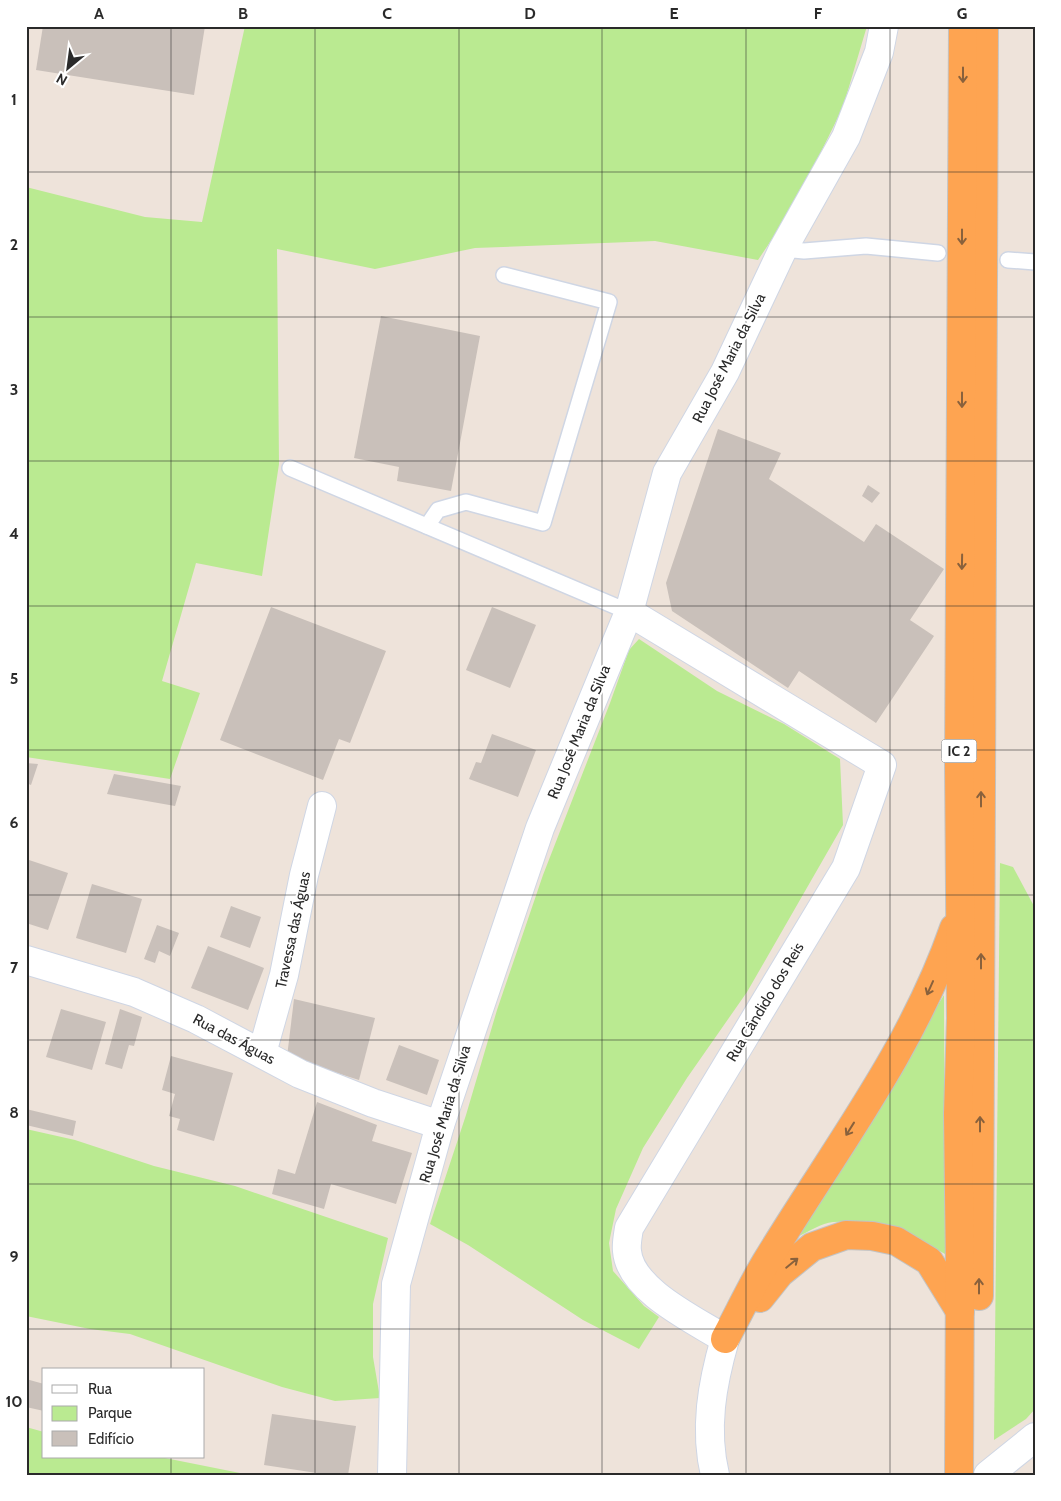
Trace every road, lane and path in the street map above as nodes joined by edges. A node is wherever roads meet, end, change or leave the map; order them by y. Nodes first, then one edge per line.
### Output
1 (884, 26) edge
2 (963, 26) edge
3 (984, 26) edge
4 (783, 249) junction
5 (938, 252) dead end
6 (1008, 260) dead end
7 (1035, 262) edge
8 (504, 275) dead end
9 (290, 468) dead end
10 (427, 526) junction
11 (629, 612) junction
12 (322, 806) dead end
13 (960, 910) junction
14 (26, 960) edge
15 (262, 1053) junction
16 (440, 1126) junction
17 (960, 1311) junction
18 (725, 1339) junction
19 (1035, 1437) edge
20 (392, 1475) edge
21 (715, 1475) edge
22 (959, 1475) edge
23 (978, 1475) edge
24 (988, 1475) edge

1 - 4 street, Rua José Maria da Silva
2 -> 13 highway, IC 2
23 -> 3 highway, IC 2
4 - 5 lane
4 - 11 street, Rua José Maria da Silva
6 - 7 lane
8 - 10 lane
9 - 10 lane
10 - 11 lane
11 - 16 street, Rua José Maria da Silva
11 - 18 street, Rua Cândido dos Reis
12 - 15 street, Travessa das Águas
13 - 17 highway, IC 2
13 -> 18 highway
14 - 15 street, Rua das Águas
15 - 16 street, Rua das Águas
16 - 20 street, Rua José Maria da Silva
18 -> 17 highway
17 - 22 highway, IC 2
18 - 21 street
19 - 24 street

